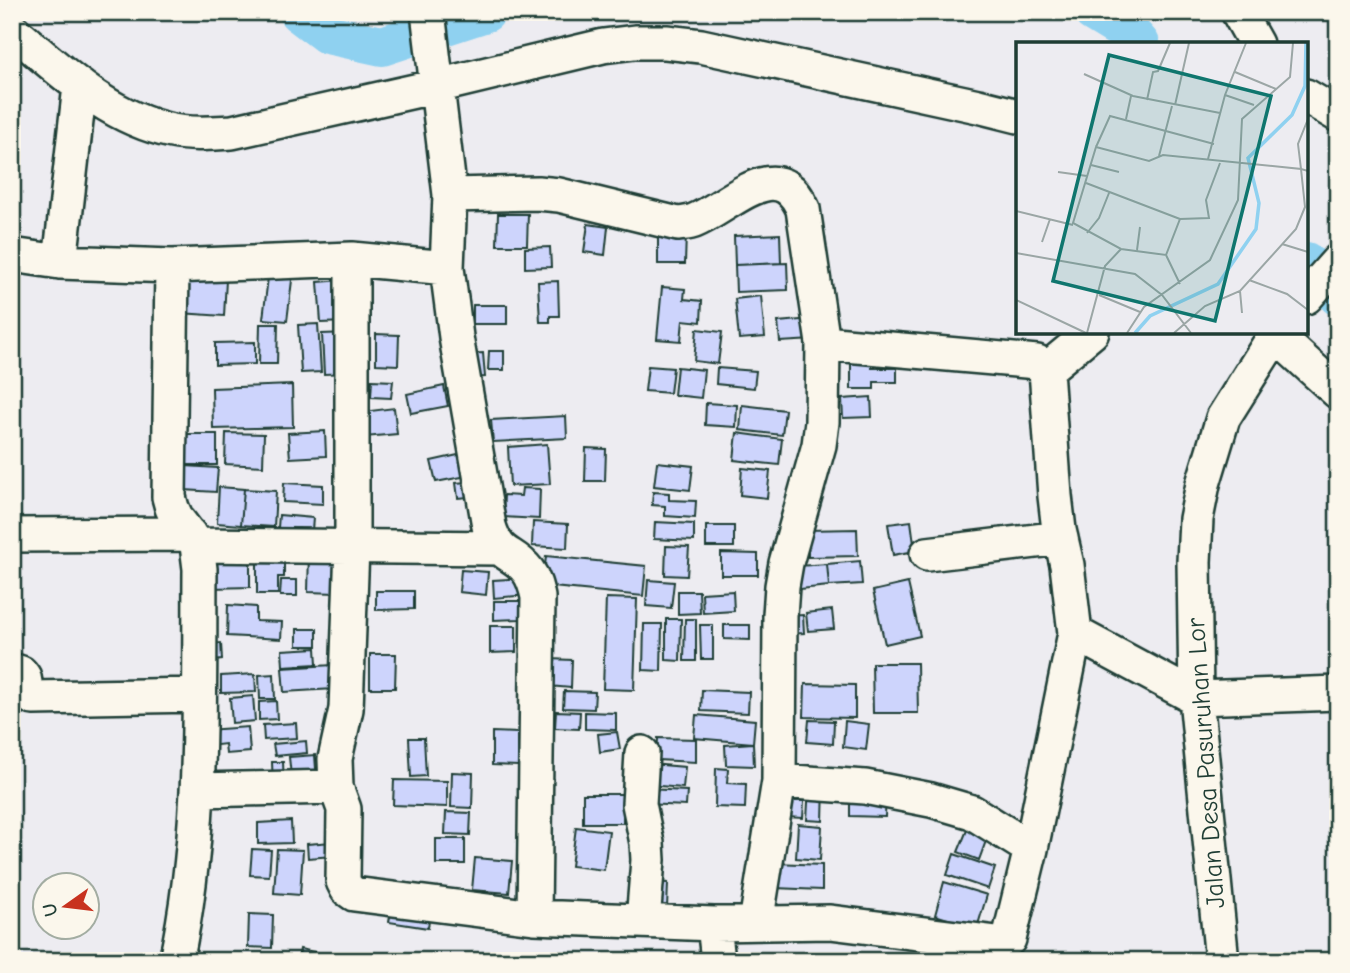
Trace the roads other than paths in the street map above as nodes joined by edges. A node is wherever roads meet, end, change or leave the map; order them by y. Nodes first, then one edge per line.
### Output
1 (428, 12) edge
2 (1237, 12) edge
3 (12, 30) edge
4 (1255, 42) edge
5 (436, 74) junction
6 (80, 86) junction
7 (1308, 97) edge
8 (1338, 115) edge
9 (1016, 116) edge
10 (450, 195) junction
11 (12, 255) edge
12 (352, 259) junction
13 (1338, 261) edge
14 (60, 262) junction
15 (172, 266) junction
16 (447, 268) junction
17 (1308, 296) edge
18 (1090, 334) edge
19 (1275, 334) edge
20 (824, 343) junction
21 (1046, 370) junction
22 (1338, 392) edge
23 (12, 535) edge
24 (1061, 538) junction
25 (193, 539) junction
26 (352, 547) junction
27 (499, 548) junction
28 (928, 554) dead end
29 (1075, 633) junction
30 (12, 670) edge
31 (1338, 693) edge
32 (199, 695) junction
33 (1196, 698) junction
34 (642, 753) dead end
35 (779, 781) junction
36 (336, 787) junction
37 (197, 790) junction
38 (1031, 849) junction
39 (534, 917) junction
40 (643, 921) junction
41 (755, 923) junction
42 (714, 924) junction
43 (1009, 950) edge
44 (176, 961) edge
45 (718, 961) edge
46 (1222, 961) edge

1 - 5 street
2 - 4 street
3 - 6 street
5 - 6 street
5 - 9 street
5 - 10 street
6 - 14 street
7 - 8 street
10 - 16 street
10 - 20 street
11 - 14 street
12 - 15 street
12 - 16 street
12 - 26 street
13 - 17 street
14 - 15 street
15 - 25 street
16 - 27 street
18 - 21 street
19 - 22 street
19 - 33 street, Jalan Desa Pasuruhan Lor
20 - 21 street
20 - 35 street
21 - 24 street
23 - 25 street
24 - 28 street
24 - 29 street
25 - 26 street
25 - 32 street
26 - 27 street
26 - 36 street
27 - 39 street
29 - 33 street
29 - 38 street
30 - 32 street
31 - 33 street
32 - 37 street
33 - 46 street, Jalan Desa Pasuruhan Lor
34 - 40 street
35 - 38 street
35 - 41 street
36 - 37 street
36 - 39 street
37 - 44 street
38 - 43 street
39 - 40 street
40 - 42 street
41 - 42 street
41 - 43 street
42 - 45 street

